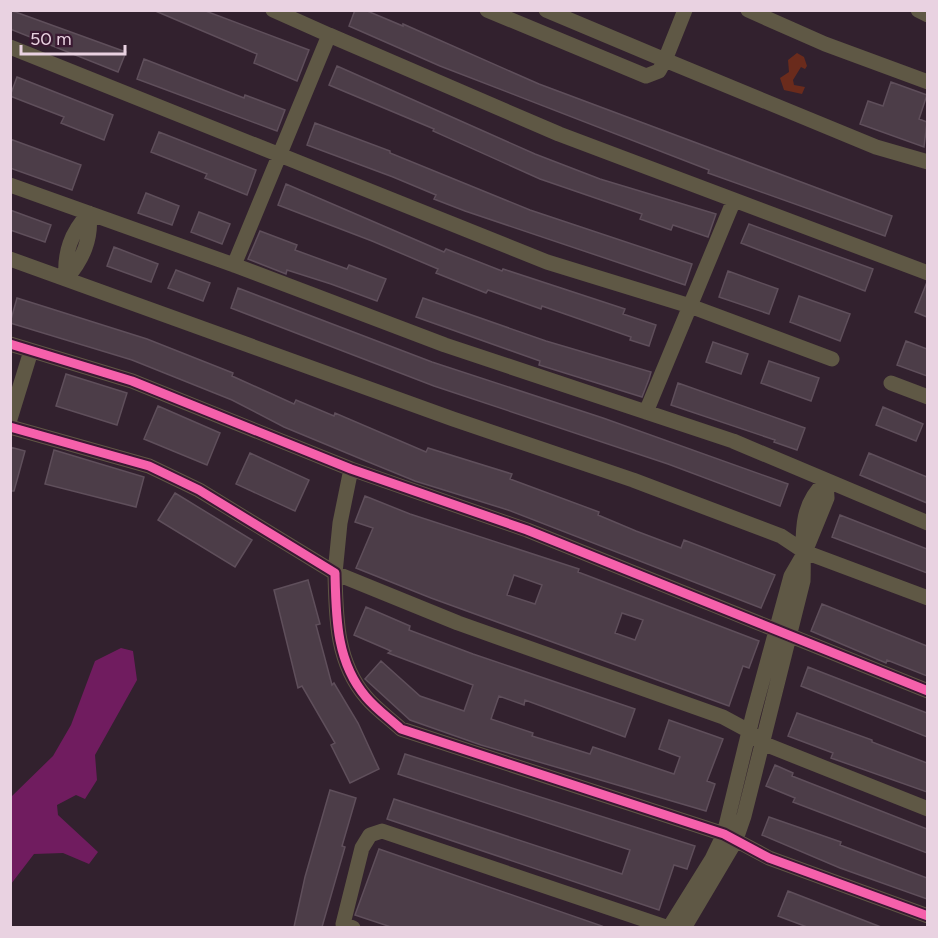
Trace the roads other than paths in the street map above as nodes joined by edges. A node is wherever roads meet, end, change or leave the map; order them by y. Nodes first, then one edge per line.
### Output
1 (273, 10) edge
2 (487, 10) edge
3 (546, 10) edge
4 (685, 10) edge
5 (748, 10) edge
6 (918, 10) edge
7 (927, 15) edge
8 (328, 35) junction
9 (10, 47) edge
10 (665, 60) junction
11 (927, 82) edge
12 (280, 154) junction
13 (927, 162) edge
14 (10, 185) edge
15 (734, 200) junction
16 (89, 213) junction
17 (10, 259) edge
18 (234, 265) junction
19 (927, 273) edge
20 (66, 279) junction
21 (690, 306) junction
22 (10, 344) edge
23 (31, 351) junction
24 (832, 359) dead end
25 (891, 383) dead end
26 (927, 398) edge
27 (646, 412) junction
28 (10, 419) edge
29 (10, 427) edge
30 (351, 469) junction
31 (826, 481) junction
32 (927, 523) edge
33 (805, 552) junction
34 (335, 573) junction
35 (927, 598) edge
36 (776, 630) junction
37 (792, 636) junction
38 (927, 691) edge
39 (749, 731) junction
40 (762, 743) junction
41 (927, 809) edge
42 (730, 838) junction
43 (927, 916) edge
44 (353, 927) edge
45 (669, 927) edge
46 (684, 927) edge

1 - 8 street
2 - 10 street
3 - 10 street
4 - 10 street
5 - 11 street
6 - 7 street
8 - 12 street
8 - 15 street
9 - 12 street
10 - 13 street
12 - 18 street
12 - 21 street
14 - 16 street
15 - 19 street
15 - 21 street
16 - 18 street
16 - 20 street
17 - 20 street
18 - 27 street
20 - 33 street
21 - 24 street
21 - 27 street
22 - 23 street
23 - 28 street
23 - 30 street
25 - 26 street
27 - 31 street
29 - 34 street
30 - 34 street
30 - 36 street
31 - 32 street
31 - 33 street
33 - 35 street
33 - 36 street
33 - 37 street
34 - 39 street
34 - 42 street
36 - 37 street
36 - 39 street
37 - 38 street
37 - 40 street
39 - 40 street
39 - 42 street
40 - 41 street
40 - 42 street
42 - 43 street
42 - 45 street
42 - 46 street
44 - 45 street

